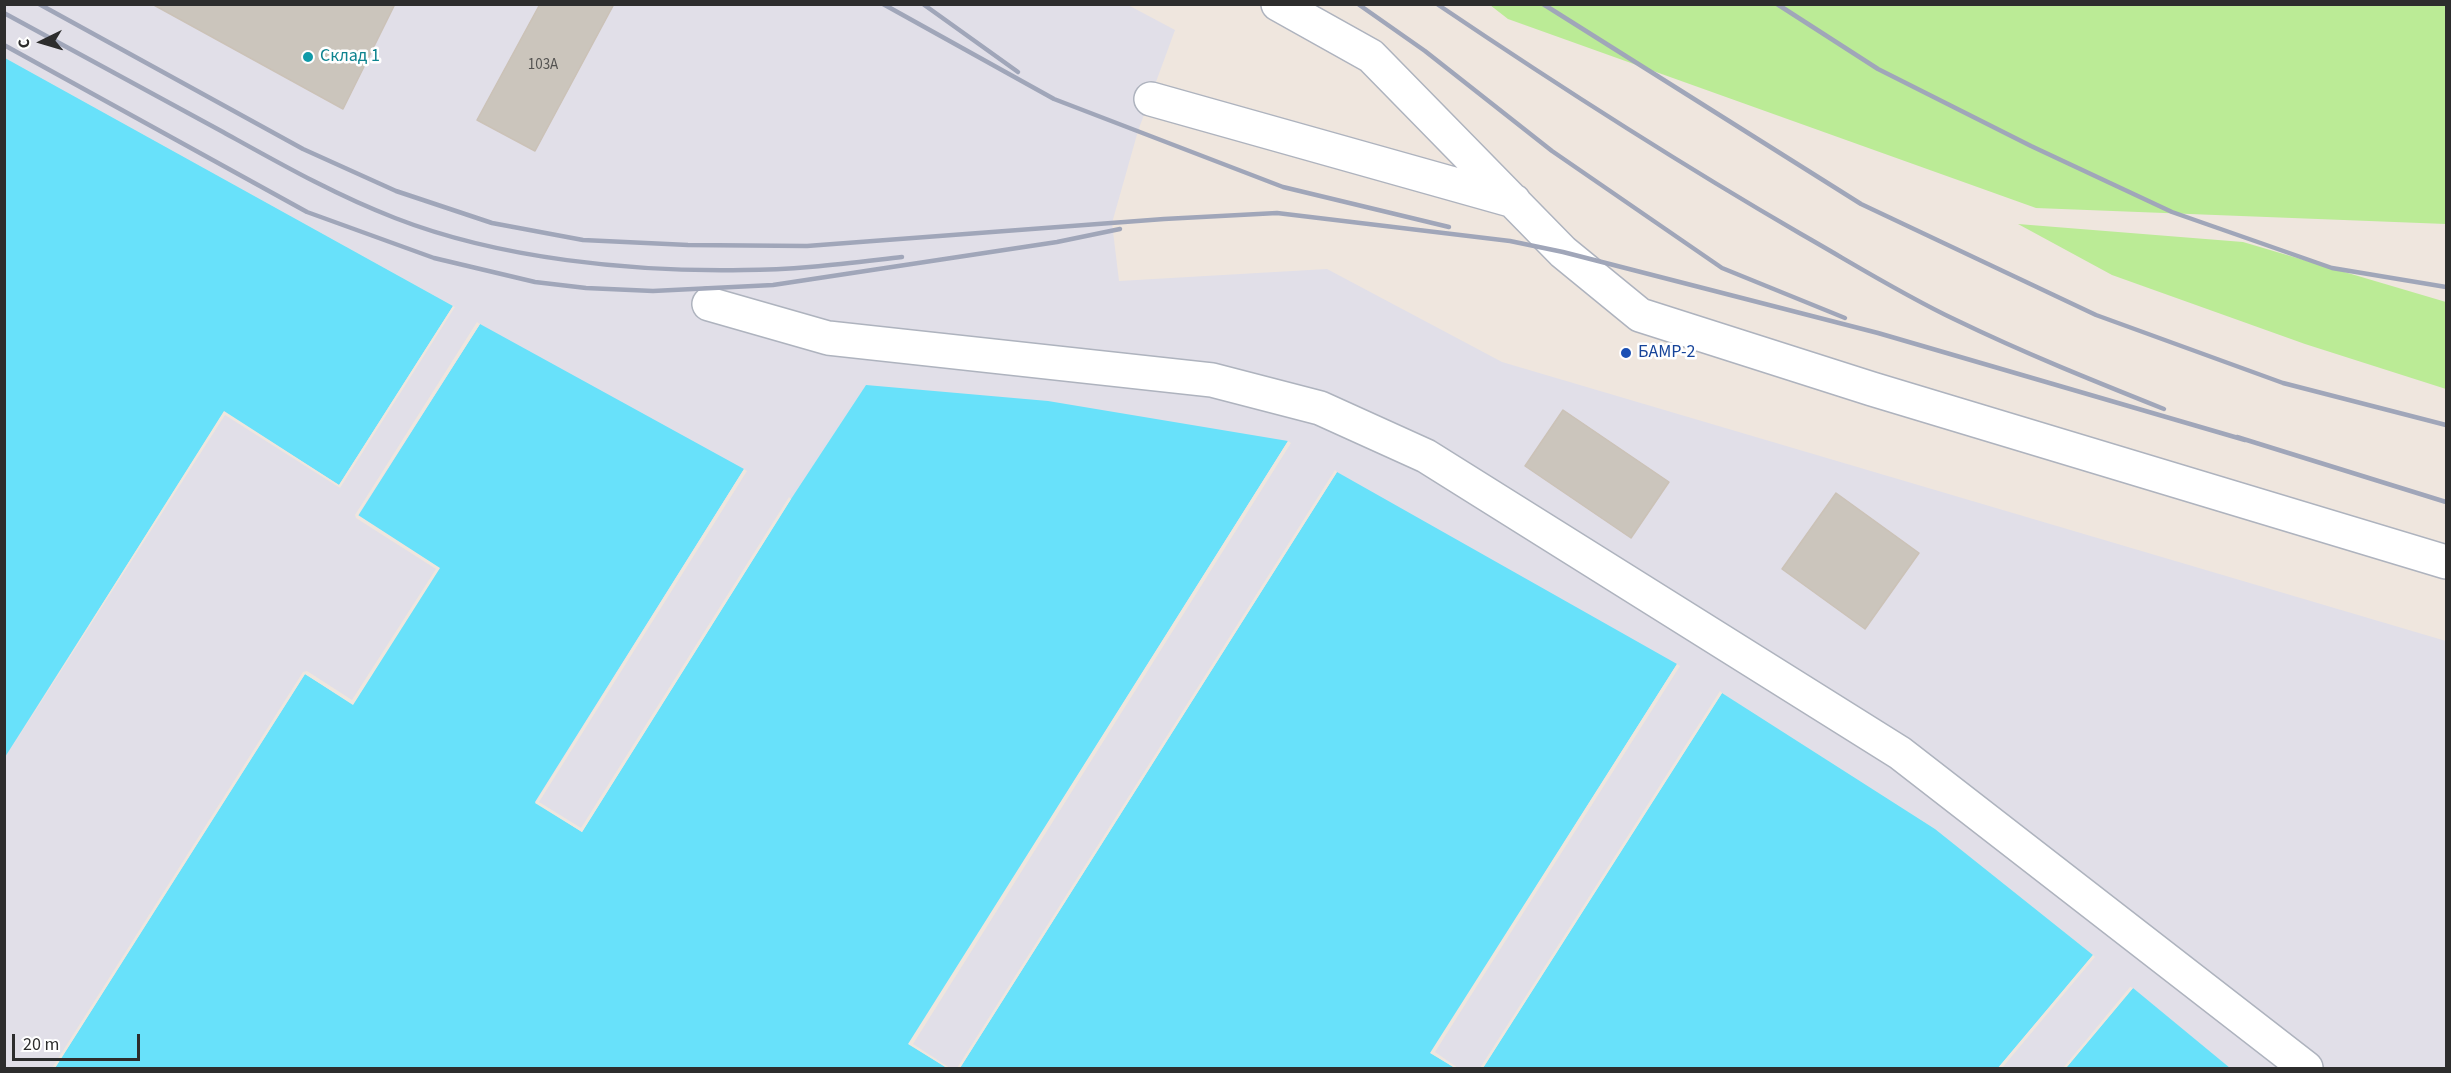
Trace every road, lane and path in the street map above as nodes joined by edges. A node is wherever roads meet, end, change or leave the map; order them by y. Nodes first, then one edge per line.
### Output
1 (1278, 4) edge
2 (1151, 99) dead end
3 (1516, 202) junction
4 (709, 304) dead end
5 (2446, 562) edge
6 (2306, 1068) edge

1 - 3 street
2 - 3 street
3 - 5 street
4 - 6 street

